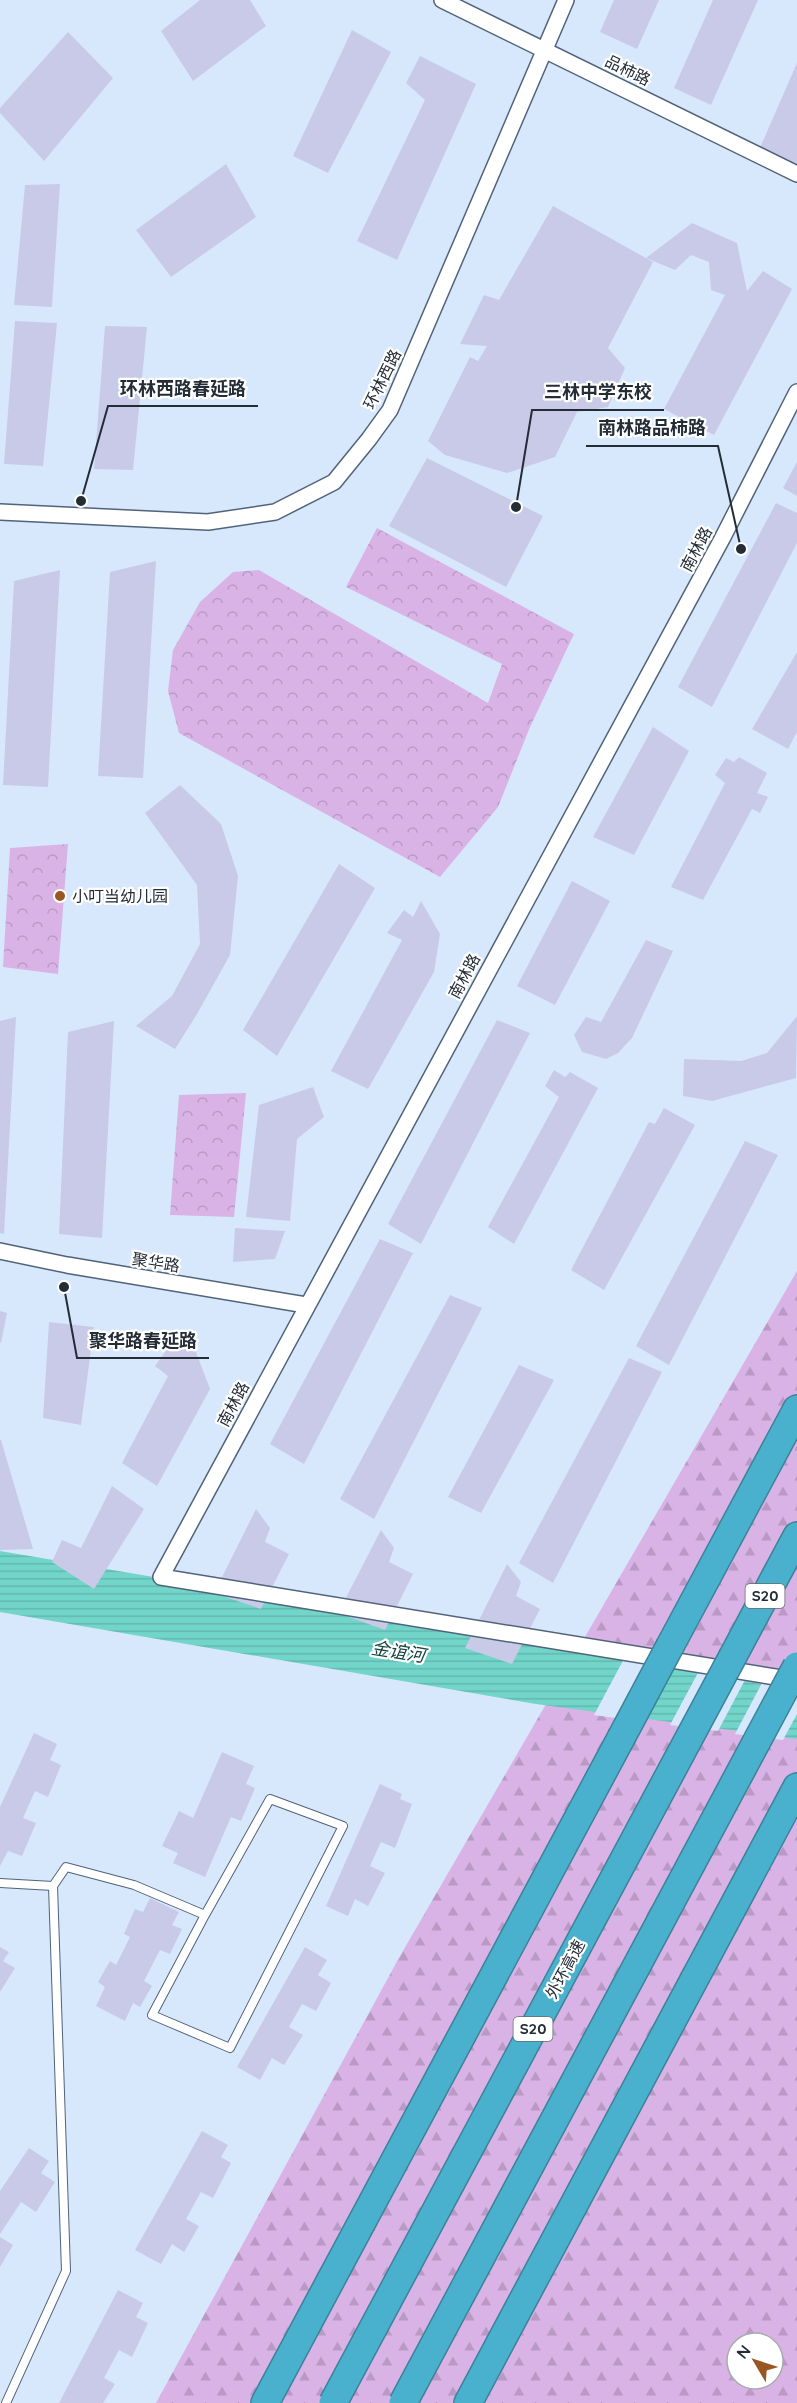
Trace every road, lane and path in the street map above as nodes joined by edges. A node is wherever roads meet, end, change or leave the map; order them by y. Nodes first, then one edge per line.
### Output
1 (442, 0) edge
2 (566, 0) edge
3 (544, 50) junction
4 (797, 174) edge
5 (797, 392) edge
6 (0, 512) edge
7 (0, 1251) edge
8 (306, 1305) junction
9 (797, 1409) edge
10 (797, 1536) edge
11 (797, 1666) edge
12 (797, 1681) edge
13 (797, 1787) edge
14 (0, 1883) edge
15 (53, 1886) junction
16 (205, 1915) junction
17 (6, 2403) edge
18 (265, 2403) edge
19 (333, 2403) edge
20 (403, 2403) edge
21 (468, 2403) edge

1 - 3 street, 品柿路
2 - 3 street, 环林西路
3 - 4 street, 品柿路
3 - 6 street, 环林西路
5 - 8 street, 南林路
7 - 8 street, 聚华路
8 - 12 street, 南林路
9 - 18 highway, bridge
10 - 19 highway, 外环高速 / S20, bridge
11 - 20 highway, bridge
13 - 21 highway
14 - 15 lane
15 - 16 lane
15 - 17 lane
16 - 16 lane

